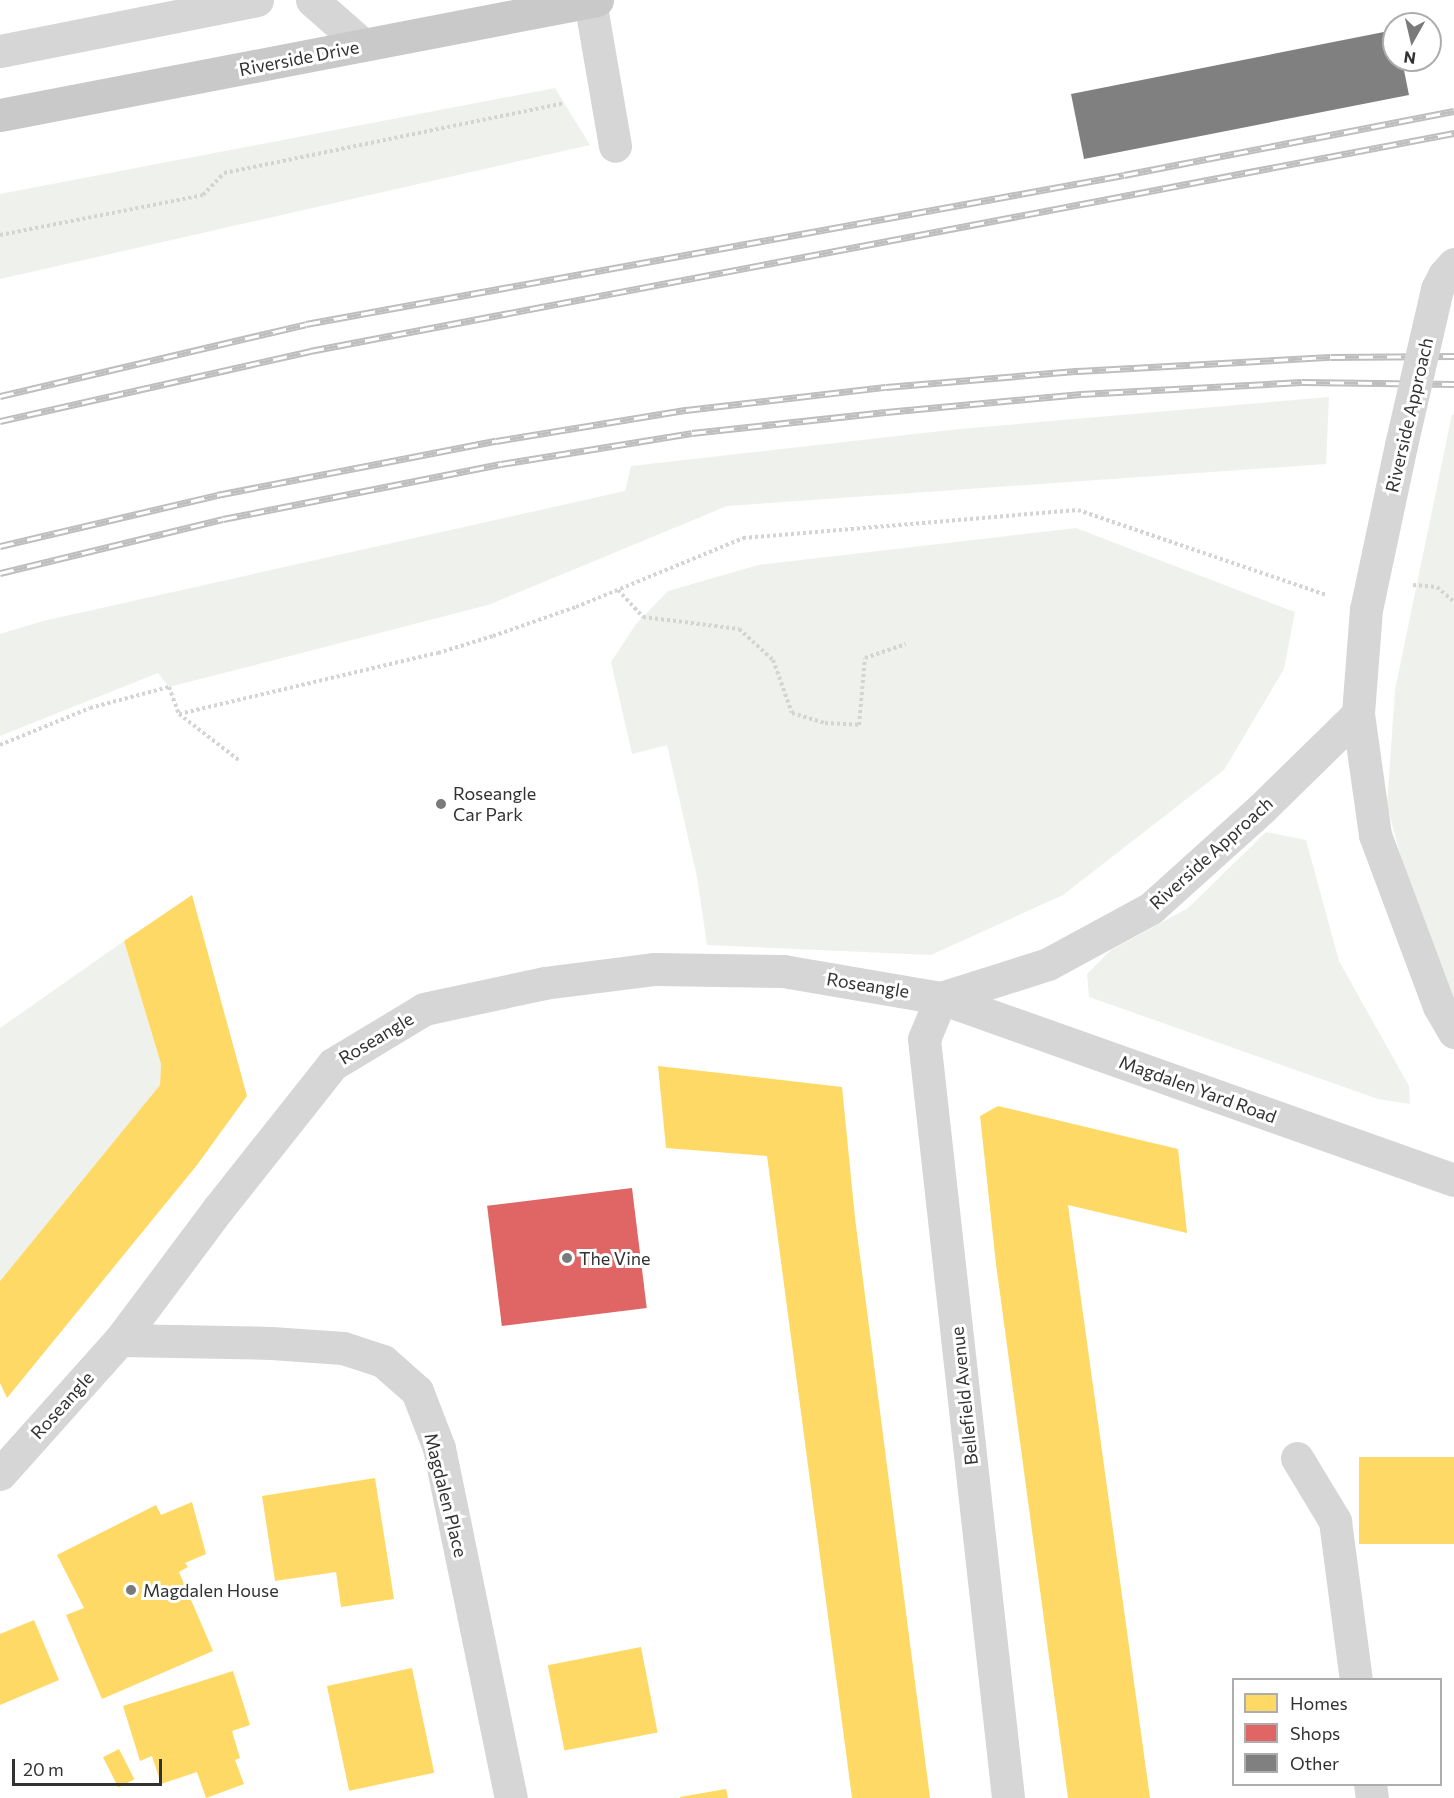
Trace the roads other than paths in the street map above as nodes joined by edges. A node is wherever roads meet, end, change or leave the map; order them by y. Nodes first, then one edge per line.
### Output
1 (257, 0) edge
2 (312, 0) edge
3 (594, 1) edge
4 (363, 45) junction
5 (0, 51) edge
6 (0, 115) edge
7 (615, 146) dead end
8 (1446, 277) edge
9 (1358, 714) junction
10 (941, 998) junction
11 (1454, 1032) edge
12 (1454, 1180) edge
13 (120, 1340) junction
14 (1297, 1458) dead end
15 (0, 1474) edge
16 (1356, 1678) edge
17 (511, 1798) edge
18 (1008, 1798) edge

1 - 5 street
2 - 4 street
3 - 4 main road, Riverside Drive
3 - 7 street
4 - 6 main road, Riverside Drive
8 - 9 street, Riverside Approach, bridge
9 - 10 street, Riverside Approach
9 - 11 street, Riverside Approach
10 - 12 street, Magdalen Yard Road
10 - 13 street, Roseangle
10 - 18 street, Bellefield Avenue
13 - 15 street, Roseangle
13 - 17 street, Magdalen Place
14 - 16 street

